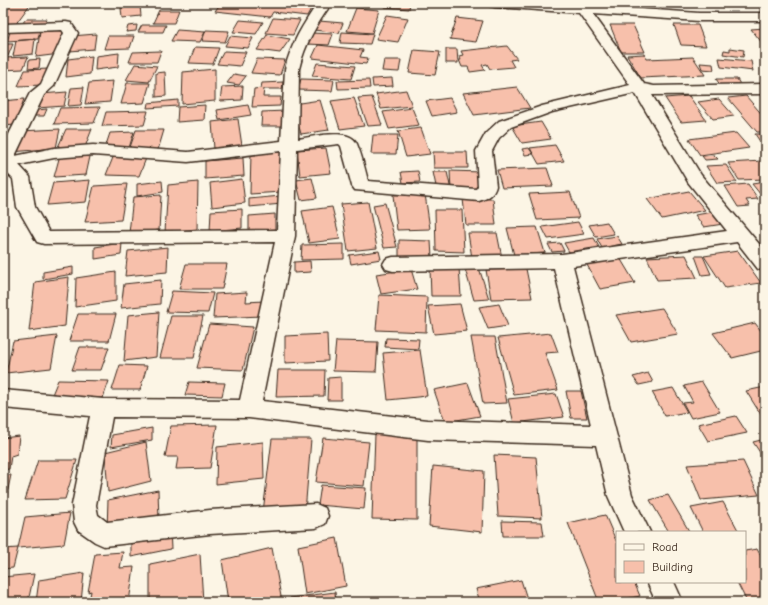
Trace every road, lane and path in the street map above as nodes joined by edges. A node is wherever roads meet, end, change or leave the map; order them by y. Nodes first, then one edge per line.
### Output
1 (325, 3) edge
2 (495, 3) edge
3 (690, 3) edge
4 (583, 9) junction
5 (699, 17) junction
6 (765, 17) edge
7 (3, 28) edge
8 (639, 87) junction
9 (765, 88) edge
10 (289, 144) junction
11 (5, 163) edge
12 (741, 235) junction
13 (286, 236) junction
14 (562, 261) junction
15 (393, 264) dead end
16 (765, 264) edge
17 (3, 399) edge
18 (103, 408) junction
19 (249, 409) junction
20 (605, 434) junction
21 (316, 516) dead end
22 (637, 531) edge
23 (660, 583) edge
24 (670, 602) edge

1 - 10 street
2 - 4 street
3 - 5 street
4 - 5 street
4 - 8 street
5 - 6 street
7 - 11 street
8 - 9 street
8 - 10 street
8 - 12 street
10 - 11 street
10 - 13 street
11 - 13 street
12 - 14 street
12 - 16 street
13 - 19 street
14 - 15 street
14 - 20 street
17 - 18 street
18 - 19 street
18 - 21 street
19 - 20 street
20 - 22 street
23 - 24 street

